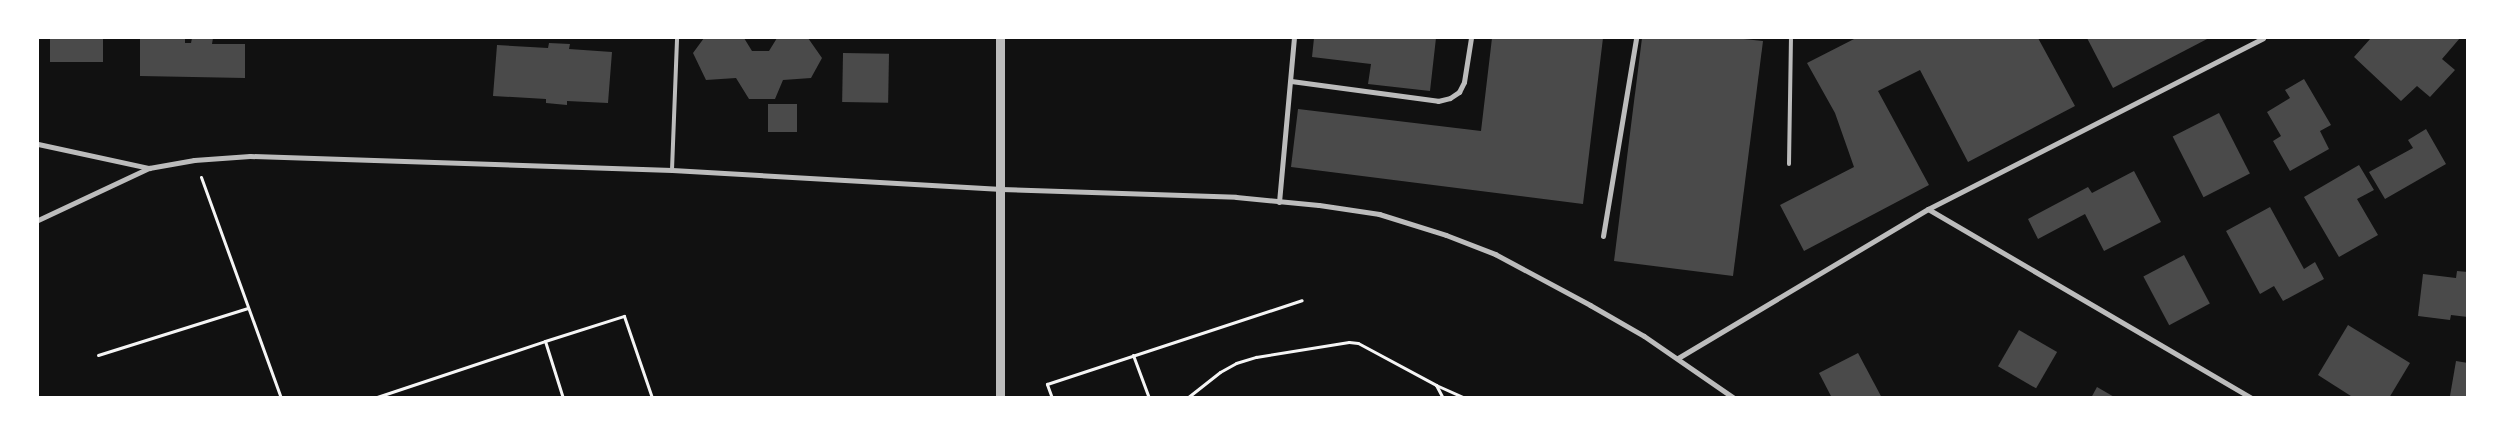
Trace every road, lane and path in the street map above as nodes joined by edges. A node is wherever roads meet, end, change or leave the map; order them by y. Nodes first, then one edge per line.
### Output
1 (678, 38) edge
2 (1000, 38) edge
3 (1294, 38) edge
4 (1471, 38) edge
5 (1636, 38) edge
6 (1791, 38) edge
7 (2263, 38) edge
8 (1291, 81) junction
9 (38, 144) edge
10 (194, 160) junction
11 (1788, 164) dead end
12 (149, 168) junction
13 (672, 170) junction
14 (1001, 189) junction
15 (1279, 202) junction
16 (1928, 209) junction
17 (38, 220) edge
18 (1603, 236) dead end
19 (1302, 300) dead end
20 (248, 308) junction
21 (545, 341) junction
22 (98, 355) dead end
23 (1133, 355) junction
24 (1678, 358) junction
25 (1436, 385) junction
26 (281, 398) edge
27 (374, 398) edge
28 (563, 398) edge
29 (652, 398) edge
30 (1000, 398) edge
31 (1052, 398) edge
32 (1150, 398) edge
33 (1187, 398) edge
34 (1443, 398) edge
35 (1465, 398) edge
36 (1734, 398) edge
37 (2252, 398) edge

1 - 13 lane
2 - 14 street
3 - 8 street
4 - 8 street
5 - 18 street
6 - 11 lane
7 - 16 street
8 - 15 street
9 - 12 street
10 - 12 street
10 - 13 street
10 - 20 path
12 - 17 street
13 - 14 street
14 - 15 street
14 - 30 street
15 - 24 street
16 - 24 street
16 - 37 street
19 - 23 path
20 - 22 path
20 - 26 path
21 - 27 path
21 - 28 path
21 - 29 path
23 - 31 path
23 - 32 path
24 - 36 street
25 - 33 path
25 - 34 path
25 - 35 path

